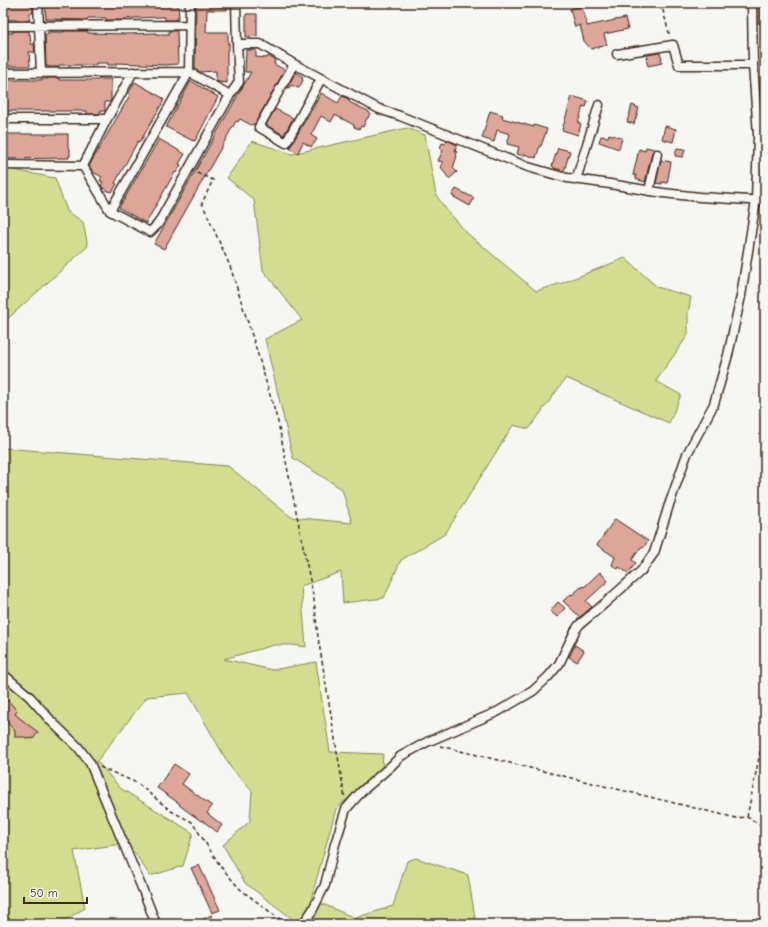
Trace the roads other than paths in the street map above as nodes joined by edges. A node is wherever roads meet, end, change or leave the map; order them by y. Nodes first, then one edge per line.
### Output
1 (38, 3) edge
2 (190, 3) edge
3 (236, 3) edge
4 (752, 3) edge
5 (189, 25) junction
6 (3, 26) edge
7 (39, 26) junction
8 (237, 44) junction
9 (617, 54) dead end
10 (294, 64) junction
11 (753, 65) junction
12 (41, 72) junction
13 (133, 72) junction
14 (189, 72) junction
15 (3, 73) edge
16 (322, 79) junction
17 (230, 95) junction
18 (599, 105) dead end
19 (3, 119) edge
20 (107, 119) junction
21 (657, 154) dead end
22 (3, 165) edge
23 (83, 166) junction
24 (576, 180) junction
25 (649, 191) junction
26 (756, 200) junction
27 (765, 201) edge
28 (110, 211) junction
29 (3, 674) edge
30 (156, 924) edge
31 (303, 924) edge

1 - 7 street
2 - 5 street
3 - 8 street
4 - 11 street
5 - 7 street
5 - 14 street
6 - 7 street
7 - 12 street
8 - 10 street
8 - 17 street
9 - 11 street
10 - 16 street
10 - 16 street
11 - 26 street
12 - 13 street
12 - 15 street
13 - 14 street
13 - 20 street
14 - 17 street
14 - 28 street
16 - 24 street
17 - 28 street
18 - 24 street
19 - 20 street
20 - 23 street
21 - 25 street
22 - 23 street
23 - 28 street
24 - 25 street
25 - 26 street
26 - 27 street
26 - 31 street
29 - 30 street

